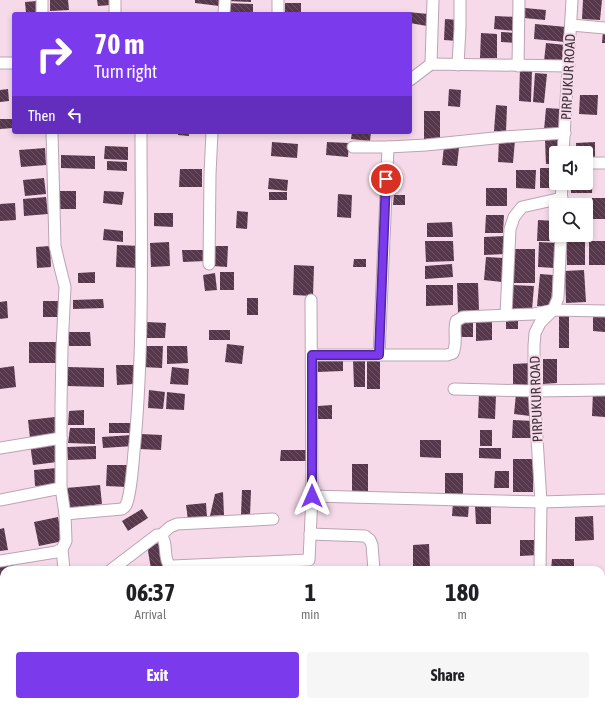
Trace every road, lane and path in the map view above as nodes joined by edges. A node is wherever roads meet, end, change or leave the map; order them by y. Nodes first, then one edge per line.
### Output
1 (42, 0) edge
2 (115, 0) edge
3 (224, 0) edge
4 (278, 0) edge
5 (433, 0) edge
6 (460, 0) edge
7 (519, 0) edge
8 (572, 0) edge
9 (42, 12) edge
10 (115, 12) edge
11 (224, 12) edge
12 (278, 12) edge
13 (571, 25) junction
14 (605, 28) edge
15 (0, 63) edge
16 (12, 63) edge
17 (431, 64) junction
18 (458, 65) junction
19 (518, 66) junction
20 (569, 66) junction
21 (412, 78) edge
22 (52, 134) edge
23 (141, 134) edge
24 (212, 134) edge
25 (564, 134) junction
26 (353, 146) dead end
27 (563, 146) edge
28 (388, 147) junction
29 (605, 163) edge
30 (593, 164) edge
31 (549, 203) edge
32 (561, 242) edge
33 (208, 264) dead end
34 (311, 300) dead end
35 (552, 310) junction
36 (605, 311) edge
37 (506, 315) junction
38 (312, 355) junction
39 (379, 355) junction
40 (454, 390) dead end
41 (605, 390) edge
42 (534, 391) junction
43 (61, 438) junction
44 (0, 448) edge
45 (62, 488) junction
46 (312, 496) junction
47 (0, 500) edge
48 (605, 500) edge
49 (541, 502) junction
50 (65, 514) junction
51 (273, 519) dead end
52 (310, 534) junction
53 (161, 535) junction
54 (62, 549) junction
55 (0, 561) edge
56 (309, 565) edge
57 (64, 566) edge
58 (115, 566) edge
59 (374, 566) edge
60 (540, 566) edge

1 - 9 street
2 - 10 street
3 - 11 street
4 - 12 street
5 - 17 street
6 - 18 street
7 - 19 street
8 - 13 street, PIRPUKUR ROAD
13 - 14 street
13 - 20 street, PIRPUKUR ROAD
15 - 16 street
17 - 18 street
17 - 21 street
18 - 19 street
19 - 20 street
20 - 25 street, PIRPUKUR ROAD
22 - 43 street
23 - 50 street
24 - 33 street
25 - 27 street, PIRPUKUR ROAD
25 - 28 street
26 - 28 street
28 - 39 street
29 - 30 street
31 - 37 street
32 - 35 street, PIRPUKUR ROAD
34 - 38 street
35 - 36 street
35 - 37 street
35 - 42 street, PIRPUKUR ROAD
37 - 39 street
38 - 39 street
38 - 46 street
40 - 42 street
41 - 42 street
42 - 49 street, PIRPUKUR ROAD
43 - 44 street
43 - 45 street
45 - 47 street
45 - 50 street
46 - 49 street
46 - 52 street
48 - 49 street
49 - 60 street, PIRPUKUR ROAD
50 - 54 street
51 - 53 street
52 - 56 street
52 - 59 street
53 - 56 street
53 - 58 street
54 - 55 street
54 - 57 street

